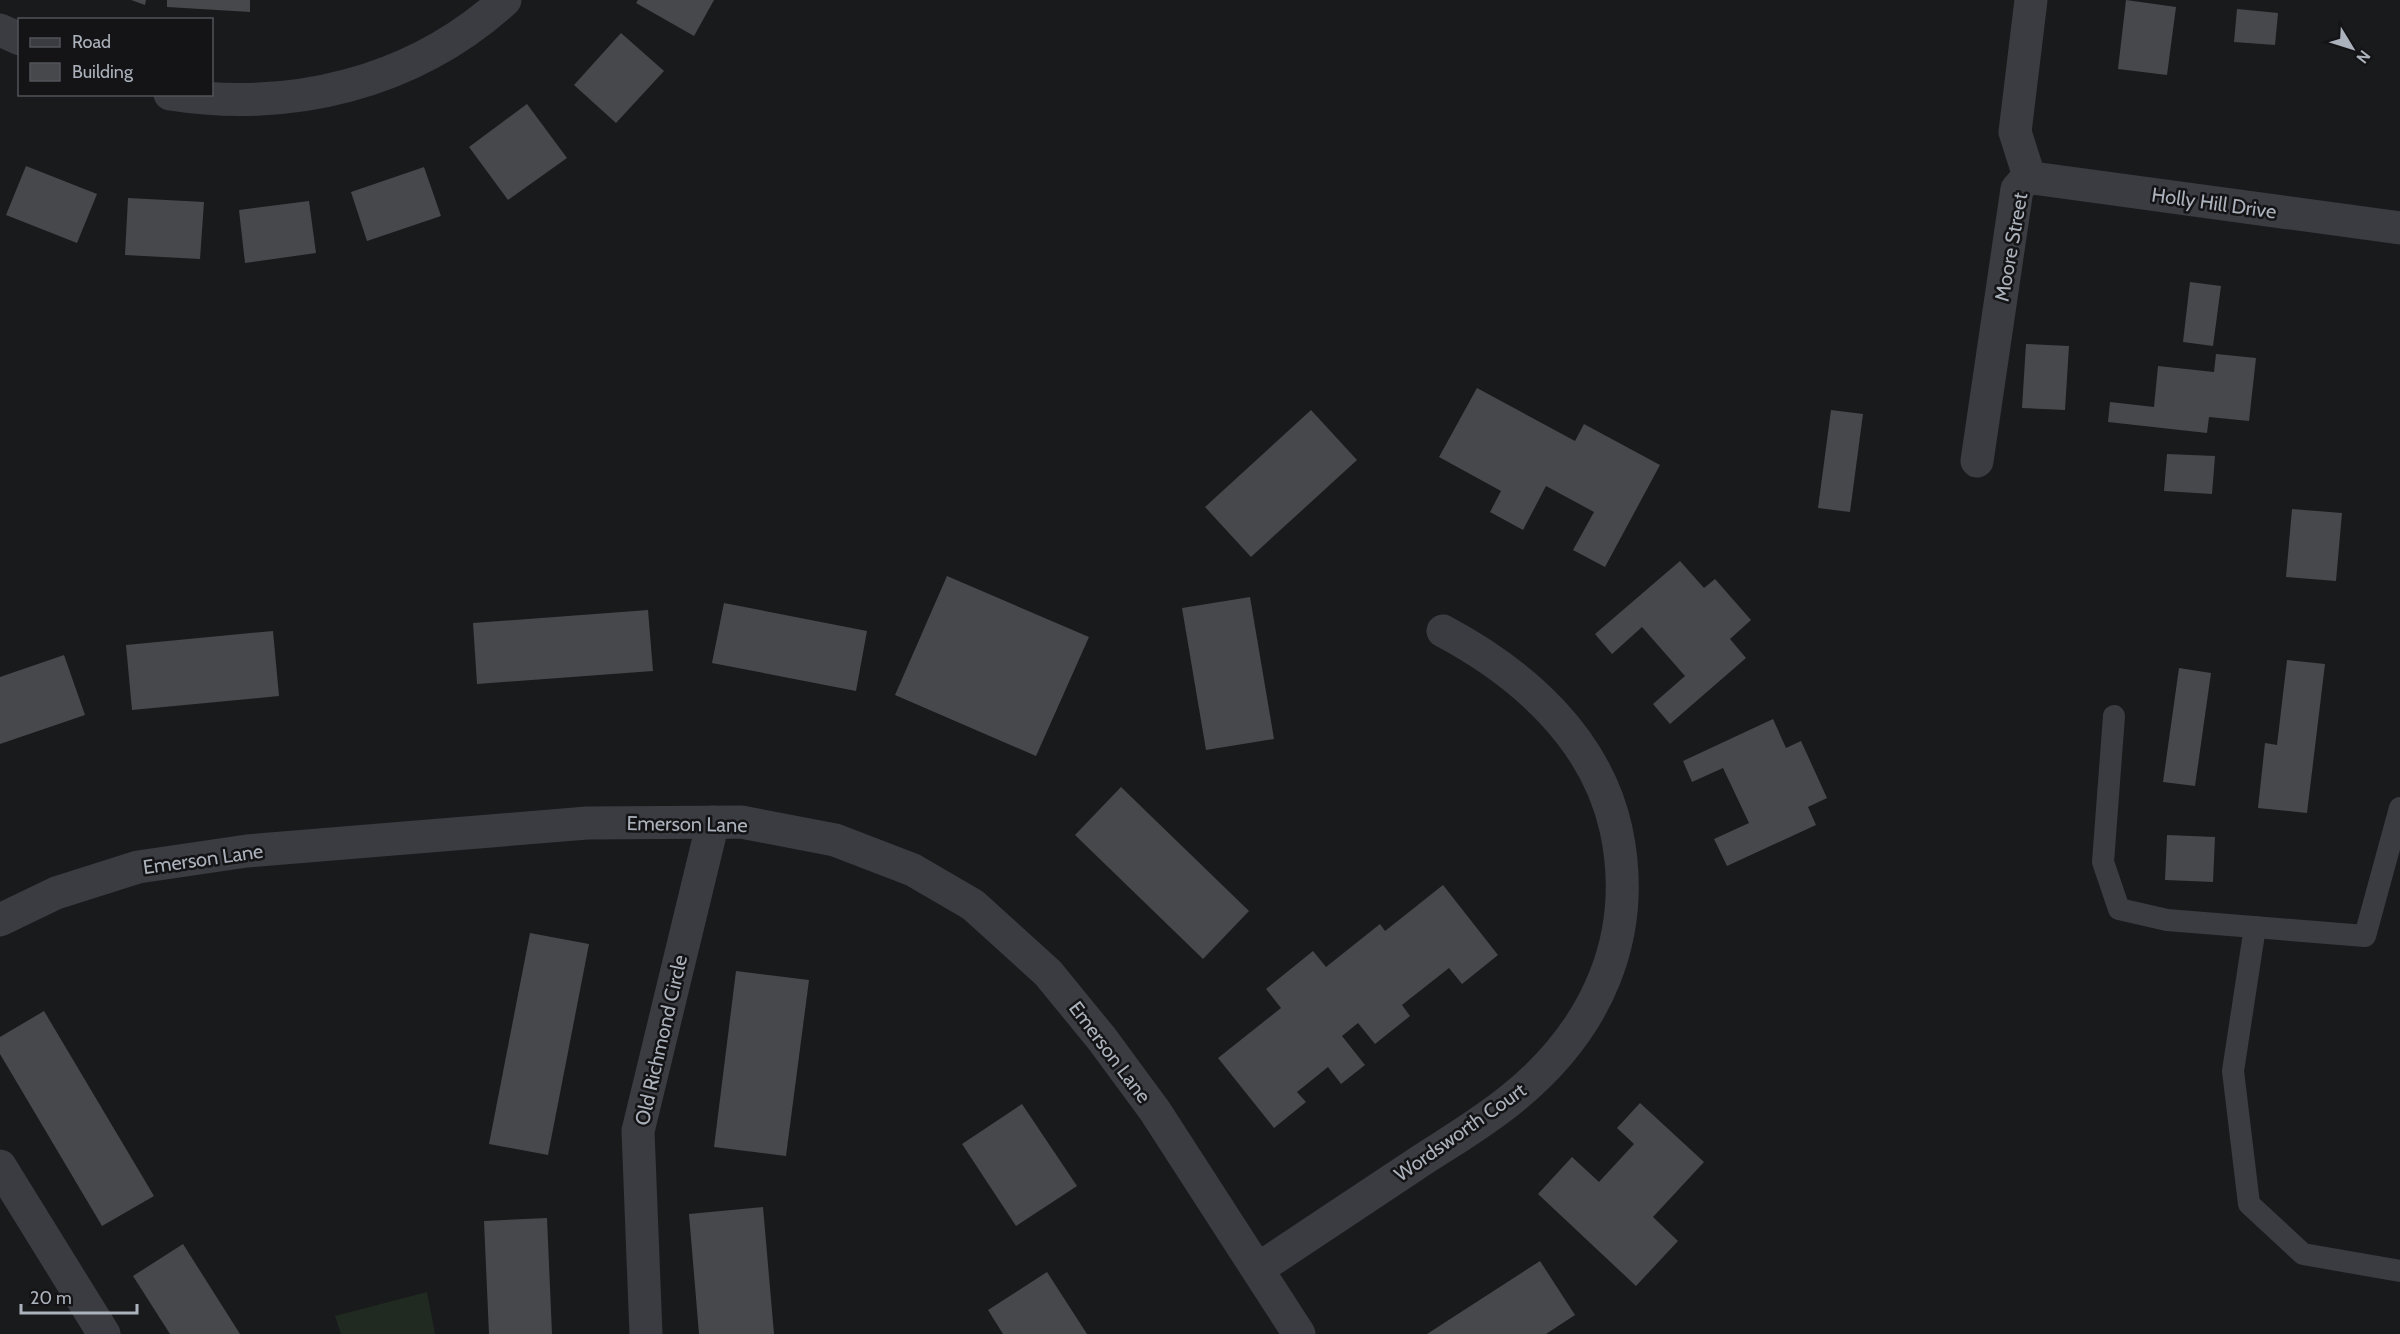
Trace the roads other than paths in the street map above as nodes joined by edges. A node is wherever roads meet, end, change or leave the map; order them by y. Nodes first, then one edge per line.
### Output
1 (505, 0) edge
2 (2031, 0) edge
3 (0, 30) edge
4 (18, 38) edge
5 (186, 96) edge
6 (2029, 176) junction
7 (2400, 228) edge
8 (1977, 461) dead end
9 (1443, 631) dead end
10 (2114, 716) dead end
11 (2400, 808) edge
12 (712, 822) junction
13 (0, 920) edge
14 (2255, 927) junction
15 (0, 1166) edge
16 (1258, 1269) junction
17 (2400, 1271) edge
18 (104, 1334) edge
19 (646, 1334) edge
20 (1299, 1334) edge

1 - 5 street
2 - 6 street, Moore Street
3 - 4 street
6 - 7 street, Holly Hill Drive
6 - 8 street, Moore Street
9 - 16 street, Wordsworth Court
10 - 14 lane
11 - 14 lane
12 - 13 street, Emerson Lane
12 - 16 street, Emerson Lane
12 - 19 street, Old Richmond Circle
14 - 17 lane
15 - 18 street
16 - 20 street, Emerson Lane

